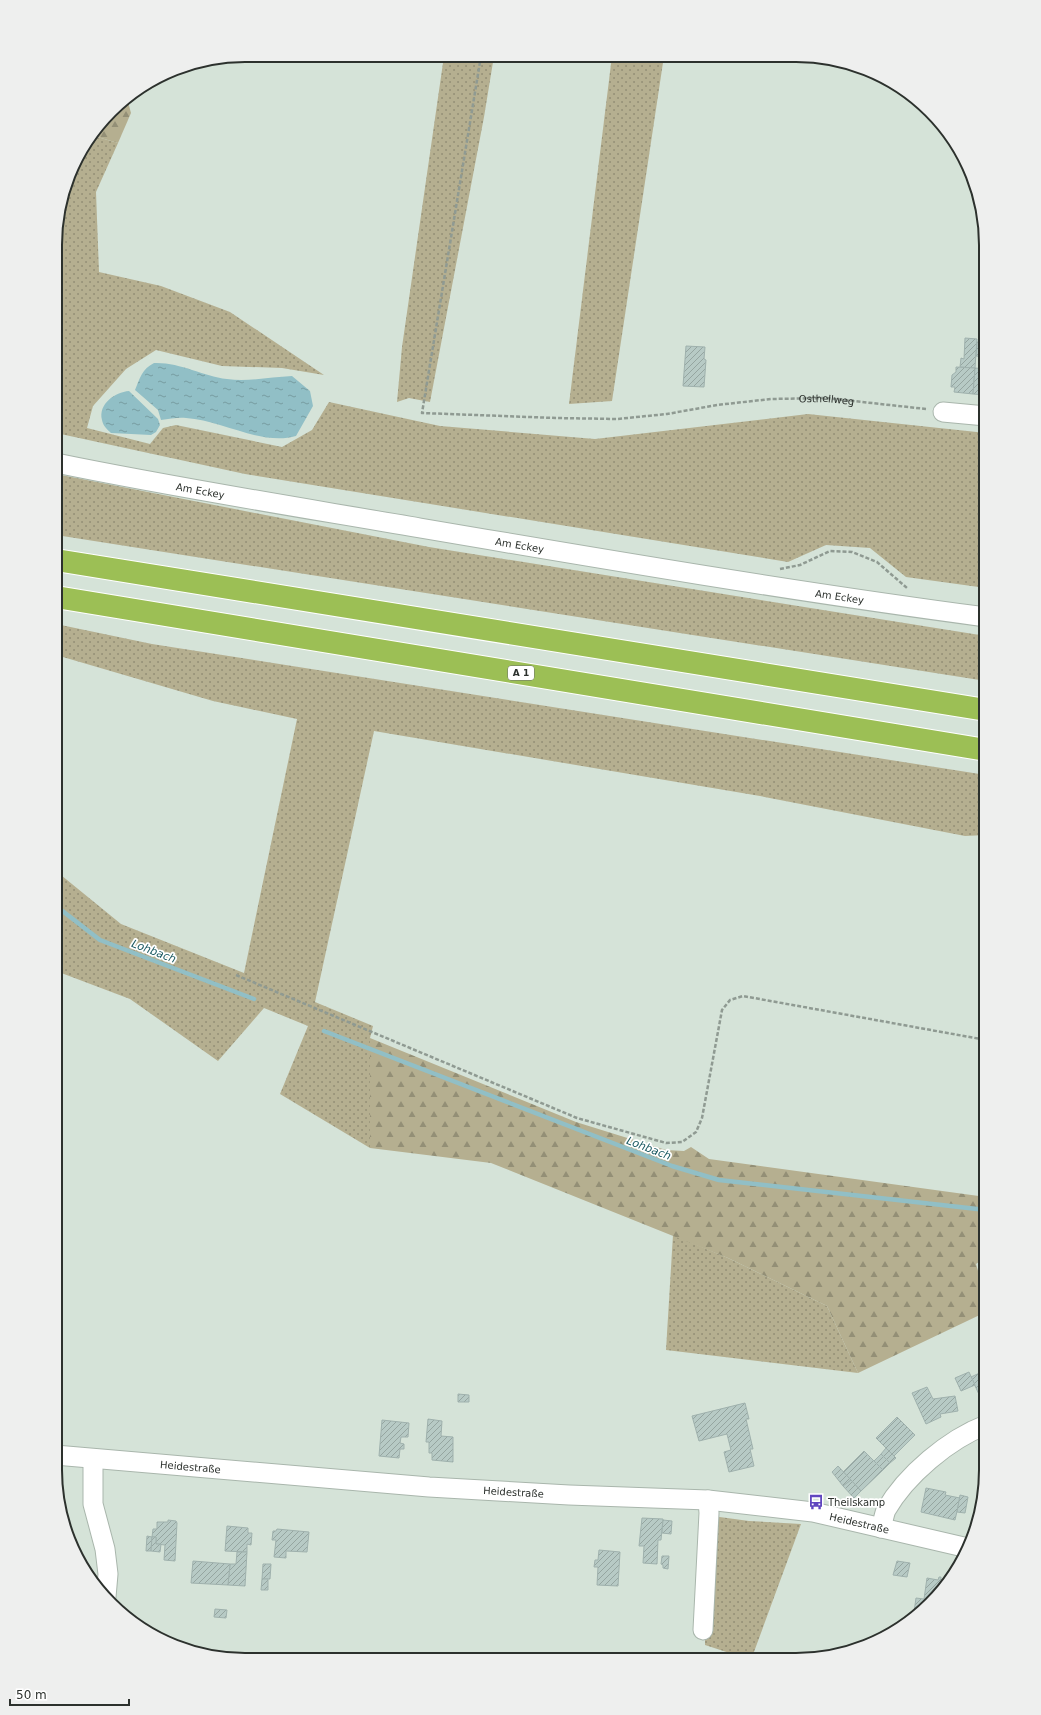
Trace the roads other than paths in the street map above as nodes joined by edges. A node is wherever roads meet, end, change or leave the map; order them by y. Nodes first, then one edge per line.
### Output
1 (943, 412) road end
2 (979, 415) edge
3 (62, 464) edge
4 (62, 561) edge
5 (62, 598) edge
6 (979, 616) edge
7 (979, 709) edge
8 (979, 749) edge
9 (979, 1427) edge
10 (62, 1456) edge
11 (93, 1459) junction
12 (708, 1500) junction
13 (881, 1528) junction
14 (962, 1547) edge
15 (107, 1590) edge
16 (703, 1630) dead end

1 - 2 street
3 - 6 street, Am Eckey
4 - 7 highway
5 - 8 highway, A 1
9 - 13 street
10 - 11 street, Heidestraße
11 - 12 street, Heidestraße
11 - 15 street
12 - 13 street, Heidestraße
12 - 16 street
13 - 14 street, Heidestraße

